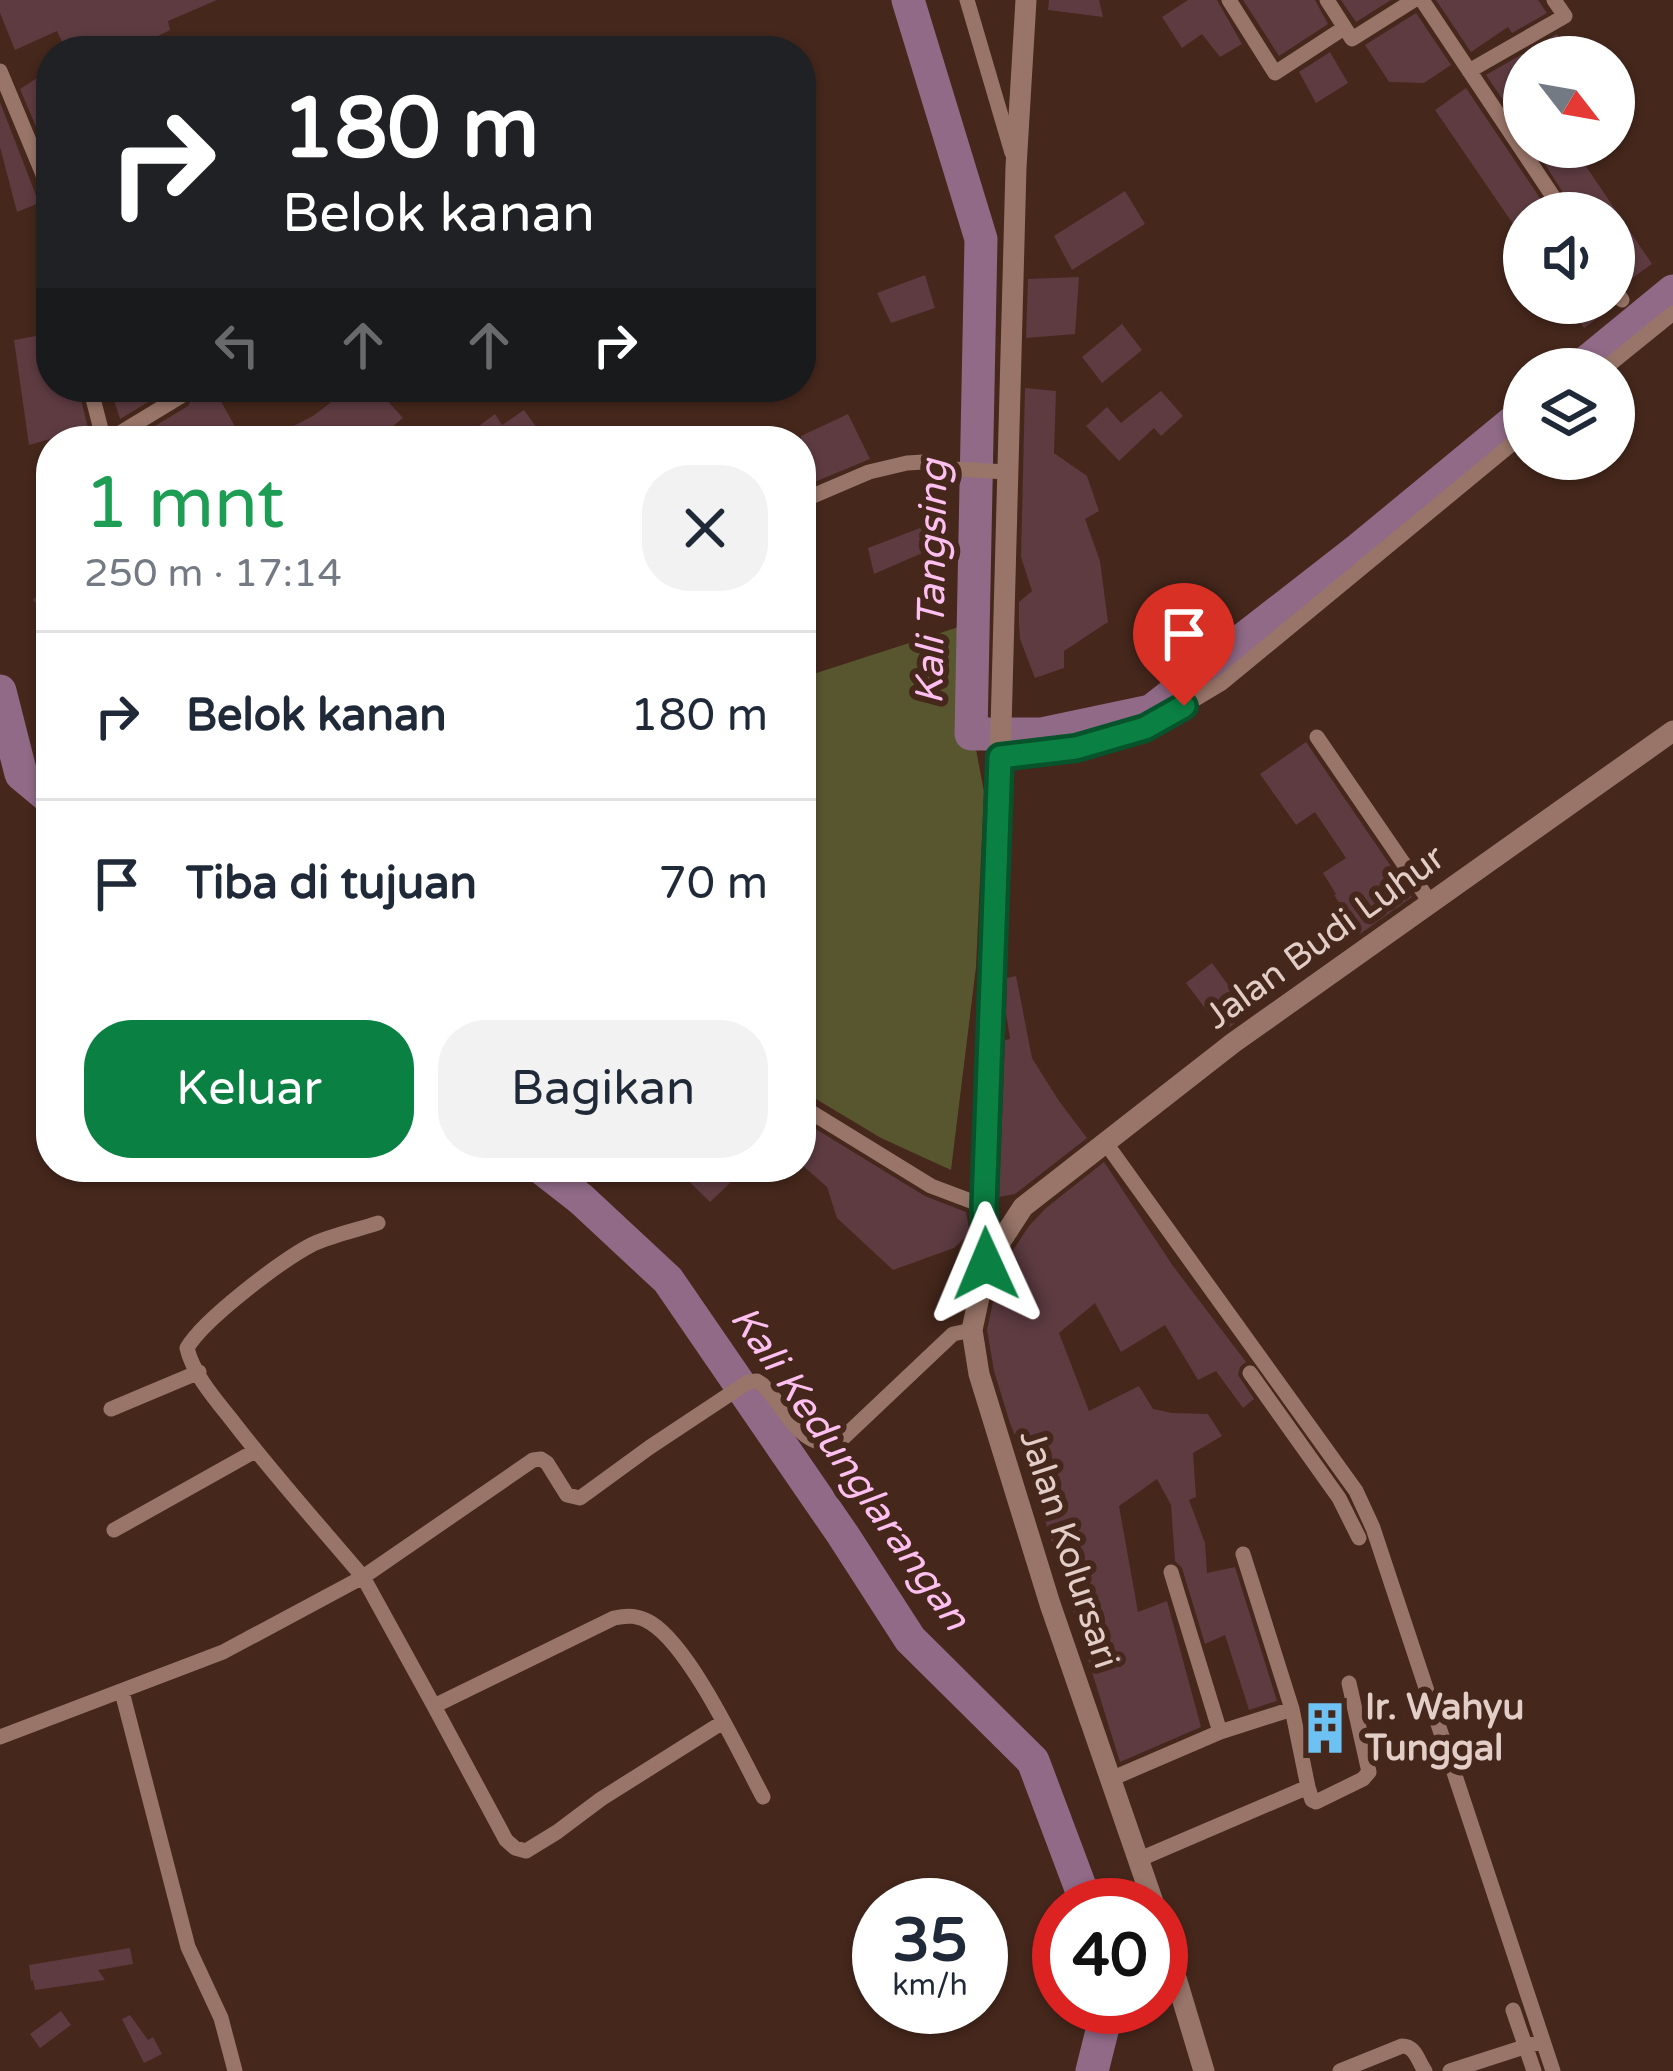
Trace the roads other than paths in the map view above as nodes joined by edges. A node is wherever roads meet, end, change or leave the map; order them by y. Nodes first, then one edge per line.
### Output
1 (967, 0) edge
2 (1026, 0) edge
3 (1229, 0) edge
4 (1327, 0) edge
5 (1421, 0) edge
6 (1554, 0) edge
7 (1344, 28) junction
8 (0, 71) edge
9 (1469, 71) junction
10 (36, 147) edge
11 (1016, 167) junction
12 (1550, 192) edge
13 (1673, 313) edge
14 (1630, 348) edge
15 (171, 402) edge
16 (130, 426) edge
17 (1503, 451) edge
18 (999, 472) junction
19 (816, 495) edge
20 (1673, 731) edge
21 (1317, 737) dead end
22 (1000, 755) junction
23 (1430, 902) junction
24 (816, 1115) edge
25 (1105, 1142) junction
26 (984, 1206) junction
27 (1023, 1207) junction
28 (378, 1223) dead end
29 (986, 1264) junction
30 (972, 1330) junction
31 (199, 1372) junction
32 (1250, 1373) dead end
33 (111, 1409) dead end
34 (255, 1450) junction
35 (1319, 1455) junction
36 (115, 1530) dead end
37 (1359, 1538) dead end
38 (1243, 1554) dead end
39 (1171, 1573) dead end
40 (363, 1577) junction
41 (1349, 1683) dead end
42 (122, 1692) junction
43 (434, 1706) junction
44 (1292, 1708) junction
45 (722, 1722) junction
46 (1220, 1732) junction
47 (0, 1737) edge
48 (1111, 1779) junction
49 (1308, 1787) junction
50 (763, 1797) dead end
51 (1140, 1859) junction
52 (1146, 1878) edge
53 (1514, 2010) dead end
54 (1188, 2018) edge
55 (1535, 2043) junction
56 (235, 2071) edge
57 (1204, 2071) edge
58 (1340, 2071) edge
59 (1425, 2071) edge
60 (1450, 2071) edge
61 (1534, 2071) edge
62 (1553, 2071) edge

1 - 11 street
2 - 11 street, Jalan Kolursari
3 - 7 street
4 - 7 street
5 - 7 street
5 - 9 street
6 - 9 street
8 - 10 street
9 - 12 street
11 - 18 street, Jalan Kolursari
13 - 14 street
15 - 16 street
17 - 22 street
18 - 19 street
18 - 22 street, Jalan Kolursari
20 - 23 street, Jalan Budi Luhur
21 - 23 street
22 - 26 street, Jalan Kolursari
23 - 25 street, Jalan Budi Luhur
24 - 26 street
25 - 27 street, Jalan Budi Luhur
25 - 35 street
26 - 27 street
26 - 29 street, Jalan Kolursari
27 - 29 street, Jalan Budi Luhur
28 - 31 street
29 - 30 street, Jalan Kolursari
30 - 40 street
30 - 48 street, Jalan Kolursari
31 - 33 street
31 - 34 street
32 - 35 street
34 - 36 street
34 - 40 street
35 - 37 street
35 - 55 street
38 - 44 street
39 - 46 street
40 - 42 street
40 - 43 street
41 - 49 street
42 - 47 street
42 - 56 street
43 - 45 street
43 - 45 street
44 - 46 street
44 - 49 street
45 - 50 street
46 - 48 street
48 - 51 street, Jalan Kolursari
49 - 51 street
51 - 52 street, Jalan Kolursari
53 - 55 street
54 - 57 street
55 - 60 street
55 - 61 street
55 - 62 street
58 - 59 street

